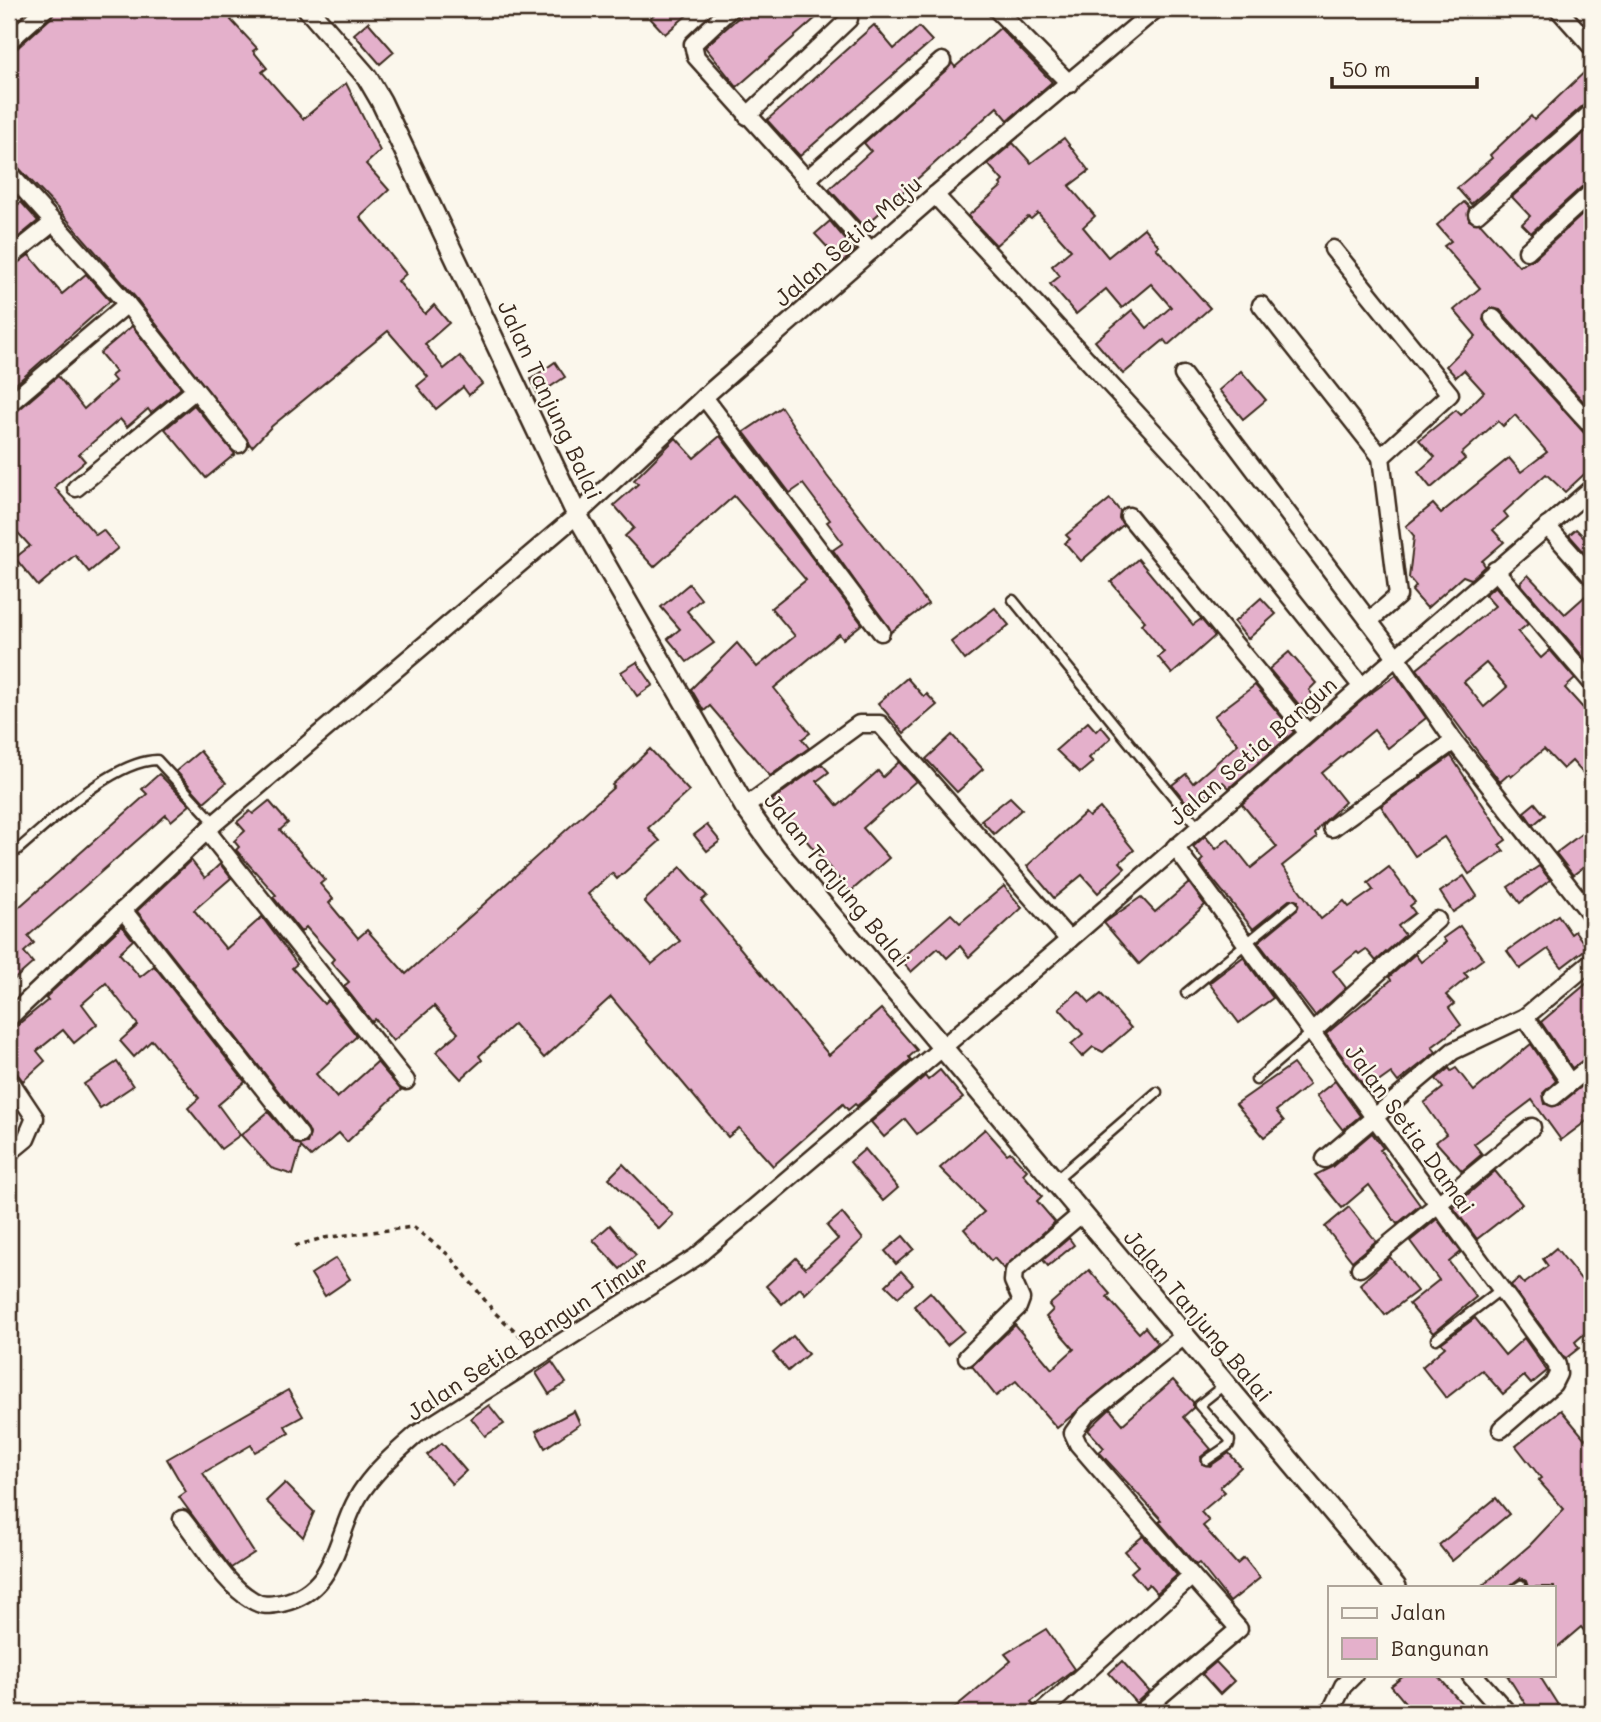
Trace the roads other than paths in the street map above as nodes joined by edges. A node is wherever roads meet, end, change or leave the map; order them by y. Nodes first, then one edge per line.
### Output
1 (45, 9) edge
2 (308, 9) edge
3 (730, 9) edge
4 (996, 9) edge
5 (1156, 9) edge
6 (1558, 9) edge
7 (849, 19) dead end
8 (9, 41) edge
9 (1592, 47) edge
10 (942, 61) dead end
11 (1070, 84) junction
12 (1592, 112) edge
13 (747, 116) junction
14 (9, 173) edge
15 (806, 180) junction
16 (1592, 192) edge
17 (935, 195) junction
18 (1476, 215) dead end
19 (54, 222) junction
20 (1333, 249) dead end
21 (871, 251) junction
22 (1527, 251) dead end
23 (9, 258) edge
24 (127, 304) junction
25 (1261, 304) dead end
26 (1493, 318) dead end
27 (1183, 375) dead end
28 (194, 391) junction
29 (704, 397) junction
30 (9, 404) edge
31 (1592, 426) edge
32 (239, 444) dead end
33 (1381, 457) junction
34 (76, 488) dead end
35 (1592, 488) edge
36 (578, 515) junction
37 (1129, 516) dead end
38 (1547, 526) junction
39 (1495, 570) junction
40 (1592, 577) edge
41 (1013, 600) dead end
42 (1369, 621) junction
43 (881, 632) dead end
44 (1397, 658) junction
45 (1592, 683) edge
46 (1362, 687) junction
47 (1308, 733) junction
48 (1454, 741) junction
49 (744, 807) junction
50 (211, 827) junction
51 (1198, 827) junction
52 (1332, 828) dead end
53 (1175, 847) junction
54 (9, 856) edge
55 (1293, 905) dead end
56 (123, 910) junction
57 (1592, 916) edge
58 (1437, 920) dead end
59 (1069, 940) junction
60 (1245, 946) junction
61 (1592, 961) edge
62 (1186, 993) dead end
63 (1525, 1017) junction
64 (9, 1018) edge
65 (1311, 1033) junction
66 (942, 1047) junction
67 (1592, 1065) edge
68 (9, 1079) edge
69 (1256, 1080) dead end
70 (406, 1081) dead end
71 (1570, 1083) junction
72 (1157, 1092) dead end
73 (1553, 1097) dead end
74 (1375, 1117) junction
75 (1532, 1127) dead end
76 (300, 1135) dead end
77 (9, 1153) edge
78 (1325, 1159) dead end
79 (1054, 1181) junction
80 (1437, 1204) junction
81 (1080, 1215) junction
82 (1360, 1268) dead end
83 (1500, 1290) junction
84 (1184, 1336) junction
85 (1436, 1339) dead end
86 (967, 1357) dead end
87 (1224, 1385) junction
88 (1501, 1429) dead end
89 (1207, 1460) dead end
90 (183, 1519) dead end
91 (1192, 1576) junction
92 (1395, 1586) edge
93 (1353, 1676) edge
94 (1473, 1676) edge
95 (1041, 1713) edge
96 (1140, 1713) edge
97 (1330, 1713) edge
98 (1506, 1713) edge

1 - 8 street
2 - 36 street, Jalan Tanjung Balai
3 - 13 street
4 - 11 street
5 - 11 street, Jalan Setia Maju
6 - 9 street
7 - 13 street
10 - 15 street
11 - 17 street, Jalan Setia Maju
12 - 18 street
13 - 15 street
14 - 19 street
15 - 21 street
16 - 22 street
17 - 21 street, Jalan Setia Maju
17 - 46 street
19 - 23 street
19 - 24 street
20 - 33 street
21 - 29 street, Jalan Setia Maju
24 - 28 street
24 - 30 street
25 - 33 street
26 - 31 street
27 - 42 street
28 - 32 street
28 - 34 street
29 - 36 street, Jalan Setia Maju
29 - 43 street
33 - 42 street
35 - 38 street, Jalan Setia Bangun
36 - 49 street, Jalan Tanjung Balai
36 - 50 street, Jalan Setia Maju
37 - 47 street
38 - 39 street, Jalan Setia Bangun
38 - 40 street
39 - 44 street, Jalan Setia Bangun
39 - 45 street
41 - 51 lane
42 - 44 street
44 - 46 street, Jalan Setia Bangun
44 - 48 street
46 - 47 street, Jalan Setia Bangun
47 - 51 street, Jalan Setia Bangun
48 - 52 street
48 - 57 street
49 - 59 street
49 - 66 street, Jalan Tanjung Balai
50 - 54 lane
50 - 56 street, Jalan Setia Maju
50 - 70 street
51 - 53 street, Jalan Setia Bangun
53 - 59 street, Jalan Setia Bangun
53 - 60 street, Jalan Setia Damai
55 - 60 lane
56 - 64 street, Jalan Setia Maju
56 - 76 street
58 - 65 street
59 - 66 street, Jalan Setia Bangun
60 - 62 lane
60 - 65 street, Jalan Setia Damai
61 - 63 street
63 - 71 street
63 - 74 street
65 - 69 lane
65 - 74 street, Jalan Setia Damai
66 - 79 street, Jalan Tanjung Balai
66 - 90 street, Jalan Setia Bangun Timur
67 - 71 street
68 - 77 street
71 - 73 street
72 - 79 lane
74 - 78 street
74 - 80 street, Jalan Setia Damai
75 - 80 street
79 - 81 street, Jalan Tanjung Balai
80 - 82 street
80 - 83 street, Jalan Setia Damai
81 - 84 street, Jalan Tanjung Balai
81 - 86 street
83 - 85 lane
83 - 88 street, Jalan Setia Damai
84 - 87 street, Jalan Tanjung Balai
84 - 91 street
87 - 89 lane
87 - 92 street, Jalan Tanjung Balai
91 - 95 street
91 - 96 street
93 - 97 street
94 - 98 street

